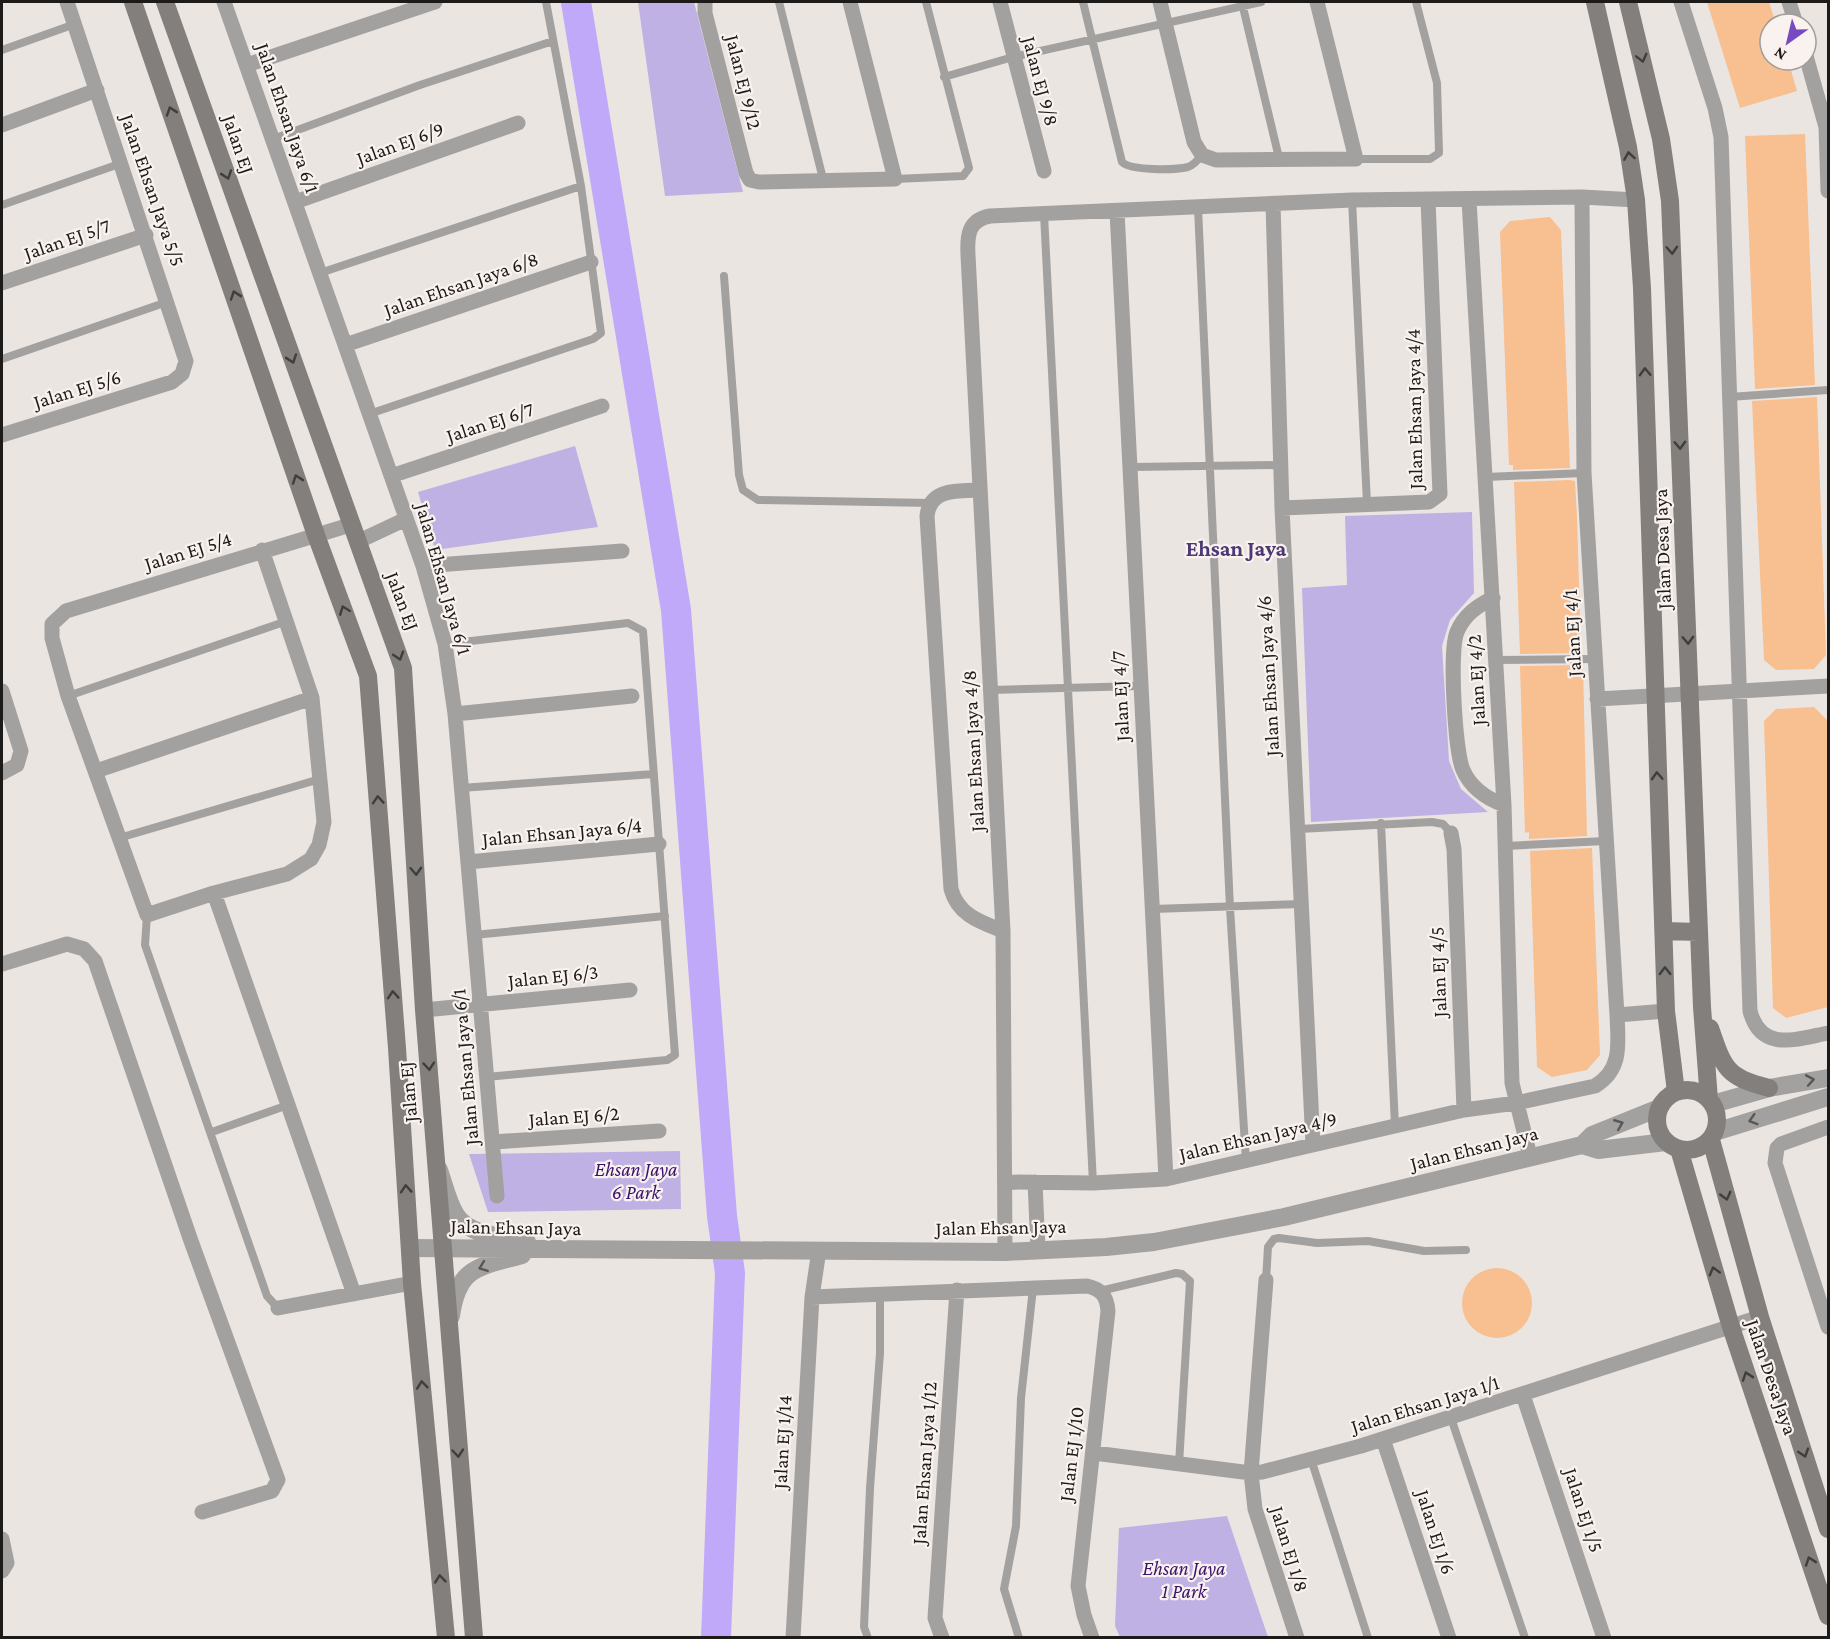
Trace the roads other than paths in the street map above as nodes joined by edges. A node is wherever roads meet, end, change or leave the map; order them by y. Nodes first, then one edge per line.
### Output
1 (67, 2) edge
2 (133, 2) edge
3 (165, 2) edge
4 (224, 2) edge
5 (435, 2) edge
6 (546, 2) edge
7 (705, 2) edge
8 (778, 2) edge
9 (850, 2) edge
10 (926, 2) edge
11 (1000, 2) edge
12 (1083, 2) edge
13 (1160, 2) edge
14 (1261, 2) edge
15 (1317, 2) edge
16 (1416, 2) edge
17 (1595, 2) edge
18 (1628, 2) edge
19 (1681, 2) edge
20 (1242, 4) edge
21 (1166, 23) junction
22 (75, 24) junction
23 (1093, 40) junction
24 (553, 41) junction
25 (2, 50) edge
26 (1013, 57) junction
27 (247, 65) junction
28 (1811, 72) edge
29 (945, 77) junction
30 (97, 90) junction
31 (518, 123) dead end
32 (2, 125) edge
33 (273, 139) junction
34 (1198, 148) junction
35 (1279, 158) junction
36 (1356, 159) junction
37 (122, 163) junction
38 (1044, 171) dead end
39 (823, 179) junction
40 (895, 179) junction
41 (581, 186) junction
42 (1828, 191) edge
43 (1582, 197) junction
44 (1428, 200) junction
45 (1469, 200) junction
46 (1636, 200) junction
47 (1352, 201) junction
48 (295, 202) junction
49 (1273, 204) junction
50 (2, 205) edge
51 (1198, 208) junction
52 (1117, 211) junction
53 (1044, 214) junction
54 (146, 235) junction
55 (591, 262) junction
56 (320, 273) junction
57 (724, 276) dead end
58 (2, 283) edge
59 (168, 301) junction
60 (345, 345) junction
61 (2, 359) edge
62 (166, 384) joint
63 (1828, 390) edge
64 (1729, 397) junction
65 (602, 406) dead end
66 (369, 414) junction
67 (2, 435) edge
68 (1210, 465) junction
69 (1280, 465) junction
70 (1132, 467) junction
71 (1584, 473) junction
72 (391, 476) junction
73 (1486, 477) junction
74 (980, 490) junction
75 (931, 502) junction
76 (1367, 503) junction
77 (1282, 508) junction
78 (406, 519) junction
79 (350, 525) junction
80 (316, 535) junction
81 (357, 542) junction
82 (262, 550) junction
83 (622, 551) dead end
84 (423, 566) junction
85 (1493, 598) junction
86 (287, 621) junction
87 (445, 644) junction
88 (1595, 659) junction
89 (1496, 660) junction
90 (1139, 686) junction
91 (1828, 686) edge
92 (1068, 688) junction
93 (992, 690) junction
94 (1740, 690) junction
95 (2, 691) edge
96 (1689, 692) junction
97 (1654, 694) junction
98 (68, 696) junction
99 (632, 696) dead end
100 (312, 698) junction
101 (1597, 699) junction
102 (455, 714) junction
103 (96, 771) junction
104 (2, 773) edge
105 (654, 774) junction
106 (320, 779) junction
107 (461, 788) junction
108 (1504, 805) junction
109 (1381, 823) junction
110 (1299, 829) junction
111 (1451, 833) joint
112 (117, 839) junction
113 (1605, 841) junction
114 (659, 844) junction
115 (1506, 846) junction
116 (468, 862) junction
117 (214, 893) junction
118 (1301, 904) junction
119 (1230, 908) junction
120 (1153, 909) junction
121 (147, 915) junction
122 (665, 916) junction
123 (1003, 931) junction
124 (1664, 931) junction
125 (1699, 933) junction
126 (474, 935) junction
127 (2, 964) edge
128 (630, 990) dead end
129 (480, 1004) junction
130 (1702, 1006) junction
131 (423, 1010) junction
132 (1666, 1011) junction
133 (1617, 1016) junction
134 (1828, 1033) edge
135 (1615, 1066) joint
136 (487, 1077) junction
137 (1828, 1078) edge
138 (1769, 1088) junction
139 (1676, 1092) junction
140 (1828, 1097) edge
141 (1711, 1102) junction
142 (1516, 1103) junction
143 (290, 1105) junction
144 (1659, 1108) junction
145 (1464, 1110) junction
146 (1395, 1126) junction
147 (1828, 1127) edge
148 (659, 1131) dead end
149 (212, 1132) junction
150 (1713, 1136) junction
151 (493, 1142) junction
152 (1313, 1145) junction
153 (1582, 1145) junction
154 (1672, 1146) junction
155 (1530, 1156) junction
156 (1246, 1162) junction
157 (438, 1166) junction
158 (1166, 1179) junction
159 (1006, 1182) junction
160 (1035, 1182) junction
161 (1093, 1183) junction
162 (497, 1196) dead end
163 (410, 1248) junction
164 (442, 1248) junction
165 (538, 1250) junction
166 (558, 1250) junction
167 (819, 1250) junction
168 (1038, 1250) junction
169 (1466, 1250) dead end
170 (1005, 1252) junction
171 (1266, 1280) joint
172 (412, 1283) junction
173 (1033, 1288) junction
174 (1093, 1288) junction
175 (957, 1290) junction
176 (880, 1293) junction
177 (354, 1294) junction
178 (812, 1296) junction
179 (278, 1308) joint
180 (1760, 1317) junction
181 (1731, 1327) junction
182 (1828, 1327) edge
183 (448, 1336) junction
184 (1523, 1395) junction
185 (1451, 1418) junction
186 (1383, 1439) junction
187 (1094, 1453) junction
188 (1311, 1460) junction
189 (1179, 1464) junction
190 (1251, 1473) junction
191 (202, 1512) dead end
192 (1828, 1529) edge
193 (2, 1539) edge
194 (2, 1571) edge
195 (1828, 1616) edge
196 (446, 1638) edge
197 (474, 1638) edge
198 (793, 1638) edge
199 (868, 1638) edge
200 (942, 1638) edge
201 (1019, 1638) edge
202 (1092, 1638) edge
203 (1297, 1638) edge
204 (1368, 1638) edge
205 (1449, 1638) edge
206 (1525, 1638) edge
207 (1604, 1638) edge

1 - 22 street, Jalan Ehsan Jaya 5/5
80 -> 2 main road, Jalan EJ
3 -> 79 main road, Jalan EJ
4 - 27 street, Jalan Ehsan Jaya 6/1
5 - 27 street
6 - 24 lane
7 - 39 street, Jalan EJ 9/12
8 - 39 lane
9 - 40 street
10 - 29 lane
11 - 26 street, Jalan EJ 9/8
12 - 23 lane
13 - 21 street
14 - 20 lane
15 - 36 street
16 - 36 lane
46 -> 17 main road, Jalan Desa Jaya
18 -> 96 main road, Jalan Desa Jaya
19 - 64 street
20 - 21 lane
20 - 35 lane
21 - 23 lane
21 - 34 street
22 - 25 lane
22 - 30 street, Jalan Ehsan Jaya 5/5
23 - 26 lane
23 - 34 lane
24 - 33 lane
24 - 41 lane
26 - 29 lane
26 - 38 street, Jalan EJ 9/8
27 - 33 street, Jalan Ehsan Jaya 6/1
28 - 42 street
29 - 40 lane
30 - 32 street
30 - 37 street, Jalan Ehsan Jaya 5/5
31 - 48 street, Jalan EJ 6/9
33 - 48 street, Jalan Ehsan Jaya 6/1
34 - 35 street
35 - 36 street
37 - 50 lane
37 - 54 street, Jalan Ehsan Jaya 5/5
39 - 40 street
41 - 55 lane
41 - 56 lane
43 - 45 street
43 - 46 street
43 - 71 street, Jalan EJ 4/1
44 - 45 street
44 - 47 street
44 - 76 street, Jalan Ehsan Jaya 4/4
45 - 73 street, Jalan EJ 4/2
97 -> 46 main road, Jalan Desa Jaya
47 - 49 street
47 - 76 lane
48 - 56 street, Jalan Ehsan Jaya 6/1
49 - 51 street
49 - 69 street, Jalan Ehsan Jaya 4/6
51 - 52 street
51 - 68 lane
52 - 53 street
52 - 70 street, Jalan EJ 4/7
53 - 74 street, Jalan Ehsan Jaya 4/8
53 - 92 lane
54 - 58 street, Jalan EJ 5/7
54 - 59 street, Jalan Ehsan Jaya 5/5
55 - 60 street, Jalan Ehsan Jaya 6/8
55 - 66 lane
56 - 60 street, Jalan Ehsan Jaya 6/1
57 - 75 lane
59 - 61 lane
59 - 62 street, Jalan Ehsan Jaya 5/5
60 - 66 street, Jalan Ehsan Jaya 6/1
62 - 67 street, Jalan EJ 5/6
63 - 64 lane
64 - 94 street
65 - 72 street, Jalan EJ 6/7
66 - 72 street, Jalan Ehsan Jaya 6/1
68 - 69 lane
68 - 70 lane
68 - 119 lane
69 - 77 street, Jalan Ehsan Jaya 4/6
70 - 90 street, Jalan EJ 4/7
71 - 73 lane
71 - 88 street, Jalan EJ 4/1
72 - 78 street, Jalan Ehsan Jaya 6/1
73 - 85 street, Jalan EJ 4/2
74 - 75 street
74 - 93 street, Jalan Ehsan Jaya 4/8
75 - 123 street
76 - 77 street, Jalan Ehsan Jaya 4/4
77 - 110 street, Jalan Ehsan Jaya 4/6
78 - 81 street
78 - 84 street, Jalan Ehsan Jaya 6/1
79 - 80 street, Jalan EJ 5/4
79 - 81 main road, Jalan EJ
80 - 82 street, Jalan EJ 5/4
163 -> 80 main road, Jalan EJ
81 -> 131 main road, Jalan EJ
82 - 86 street
82 - 98 street, Jalan EJ 5/4
83 - 84 street
84 - 87 street, Jalan Ehsan Jaya 6/1
85 - 89 street, Jalan EJ 4/2
85 - 108 street
86 - 98 lane
86 - 100 street
87 - 102 street, Jalan Ehsan Jaya 6/1
87 - 105 lane
88 - 89 lane
88 - 101 street, Jalan EJ 4/1
89 - 108 street, Jalan EJ 4/2
90 - 92 lane
90 - 120 street, Jalan EJ 4/7
91 - 94 street
92 - 93 lane
92 - 161 lane
93 - 123 street, Jalan Ehsan Jaya 4/8
94 - 96 street
94 - 134 street
95 - 104 street
96 - 97 street
96 - 125 main road, Jalan Desa Jaya
97 - 101 street
124 -> 97 main road, Jalan Desa Jaya
98 - 103 street
99 - 102 street
100 - 103 street
100 - 106 street
101 - 113 street, Jalan EJ 4/1
102 - 107 street, Jalan Ehsan Jaya 6/1
103 - 112 street
105 - 107 lane
105 - 114 lane
106 - 112 lane
106 - 117 street
107 - 116 street, Jalan Ehsan Jaya 6/1
108 - 115 street, Jalan EJ 4/2
109 - 110 lane
109 - 111 lane
109 - 146 lane
110 - 118 street, Jalan Ehsan Jaya 4/6
111 - 145 street, Jalan EJ 4/5
112 - 121 street
113 - 115 lane
113 - 133 street, Jalan EJ 4/1
114 - 116 street, Jalan Ehsan Jaya 6/4
114 - 122 lane
115 - 142 street, Jalan EJ 4/2
116 - 126 street, Jalan Ehsan Jaya 6/1
117 - 121 street
117 - 143 street
118 - 119 lane
118 - 152 street, Jalan Ehsan Jaya 4/6
119 - 120 lane
119 - 156 lane
120 - 158 street, Jalan EJ 4/7
121 - 149 lane
122 - 126 lane
122 - 136 lane
123 - 159 street, Jalan Ehsan Jaya 4/8
124 - 125 main road
132 -> 124 main road, Jalan Desa Jaya
125 - 130 main road, Jalan Desa Jaya
126 - 129 street, Jalan Ehsan Jaya 6/1
127 - 191 street
128 - 129 street, Jalan EJ 6/3
129 - 131 street, Jalan EJ 6/3
129 - 136 street, Jalan Ehsan Jaya 6/1
130 - 138 main road
130 - 141 main road, Jalan Desa Jaya
131 -> 157 main road, Jalan EJ
132 - 133 street
132 - 139 main road, Jalan Desa Jaya
133 - 135 street, Jalan EJ 4/1
135 - 142 street, Jalan Ehsan Jaya 4/9
136 - 151 street, Jalan Ehsan Jaya 6/1
138 -> 137 street
138 - 141 street
139 - 141 main road
139 - 144 main road
140 -> 150 street
141 - 150 main road
142 - 145 street, Jalan Ehsan Jaya 4/9
142 - 155 street, Jalan EJ 4/2
143 - 149 lane
143 - 177 street
153 -> 144 street, Jalan Ehsan Jaya
144 - 154 main road
145 - 146 street, Jalan Ehsan Jaya 4/9
146 - 152 street, Jalan Ehsan Jaya 4/9
147 - 182 street
148 - 151 street, Jalan EJ 6/2
149 - 179 lane
150 - 154 main road
150 -> 180 main road, Jalan Desa Jaya
151 - 162 street, Jalan Ehsan Jaya 6/1
152 - 156 street, Jalan Ehsan Jaya 4/9
153 - 154 street, Jalan Ehsan Jaya
153 - 155 street, Jalan Ehsan Jaya
181 -> 154 main road, Jalan Desa Jaya
155 - 168 street, Jalan Ehsan Jaya
156 - 158 street, Jalan Ehsan Jaya 4/9
157 - 164 main road, Jalan EJ
157 - 166 street
158 - 161 street, Jalan Ehsan Jaya 4/9
159 - 160 street, Jalan Ehsan Jaya 4/9
159 - 170 street, Jalan Ehsan Jaya 4/8
160 - 161 street, Jalan Ehsan Jaya 4/9
160 - 168 street
163 - 164 street, Jalan Ehsan Jaya
163 - 172 main road, Jalan EJ
164 - 165 street, Jalan Ehsan Jaya
164 - 183 main road, Jalan EJ
165 - 166 street, Jalan Ehsan Jaya
165 -> 183 street
166 - 167 street, Jalan Ehsan Jaya
167 - 170 street, Jalan Ehsan Jaya
167 - 178 street, Jalan EJ 1/14
168 - 170 street, Jalan Ehsan Jaya
169 - 171 lane
171 - 190 street, Jalan EJ 1/8
172 - 177 street
196 -> 172 main road, Jalan EJ
173 - 174 street
173 - 175 street
173 - 201 lane
174 - 187 street, Jalan EJ 1/10
174 - 189 lane
175 - 176 street
175 - 200 street, Jalan Ehsan Jaya 1/12
176 - 178 street
176 - 199 lane
177 - 179 street
178 - 198 street, Jalan EJ 1/14
180 - 181 street, Jalan Ehsan Jaya 1/1
180 -> 192 main road, Jalan Desa Jaya
181 - 184 street, Jalan Ehsan Jaya 1/1
195 -> 181 main road, Jalan Desa Jaya
183 -> 197 main road, Jalan EJ
184 - 185 street, Jalan Ehsan Jaya 1/1
184 - 207 street, Jalan EJ 1/5
185 - 186 street, Jalan Ehsan Jaya 1/1
185 - 206 lane
186 - 188 street, Jalan Ehsan Jaya 1/1
186 - 205 street, Jalan EJ 1/6
187 - 189 street, Jalan Ehsan Jaya 1/1
187 - 202 street, Jalan EJ 1/10
188 - 190 street, Jalan Ehsan Jaya 1/1
188 - 204 lane
189 - 190 street, Jalan Ehsan Jaya 1/1
190 - 203 street, Jalan EJ 1/8
193 - 194 street

